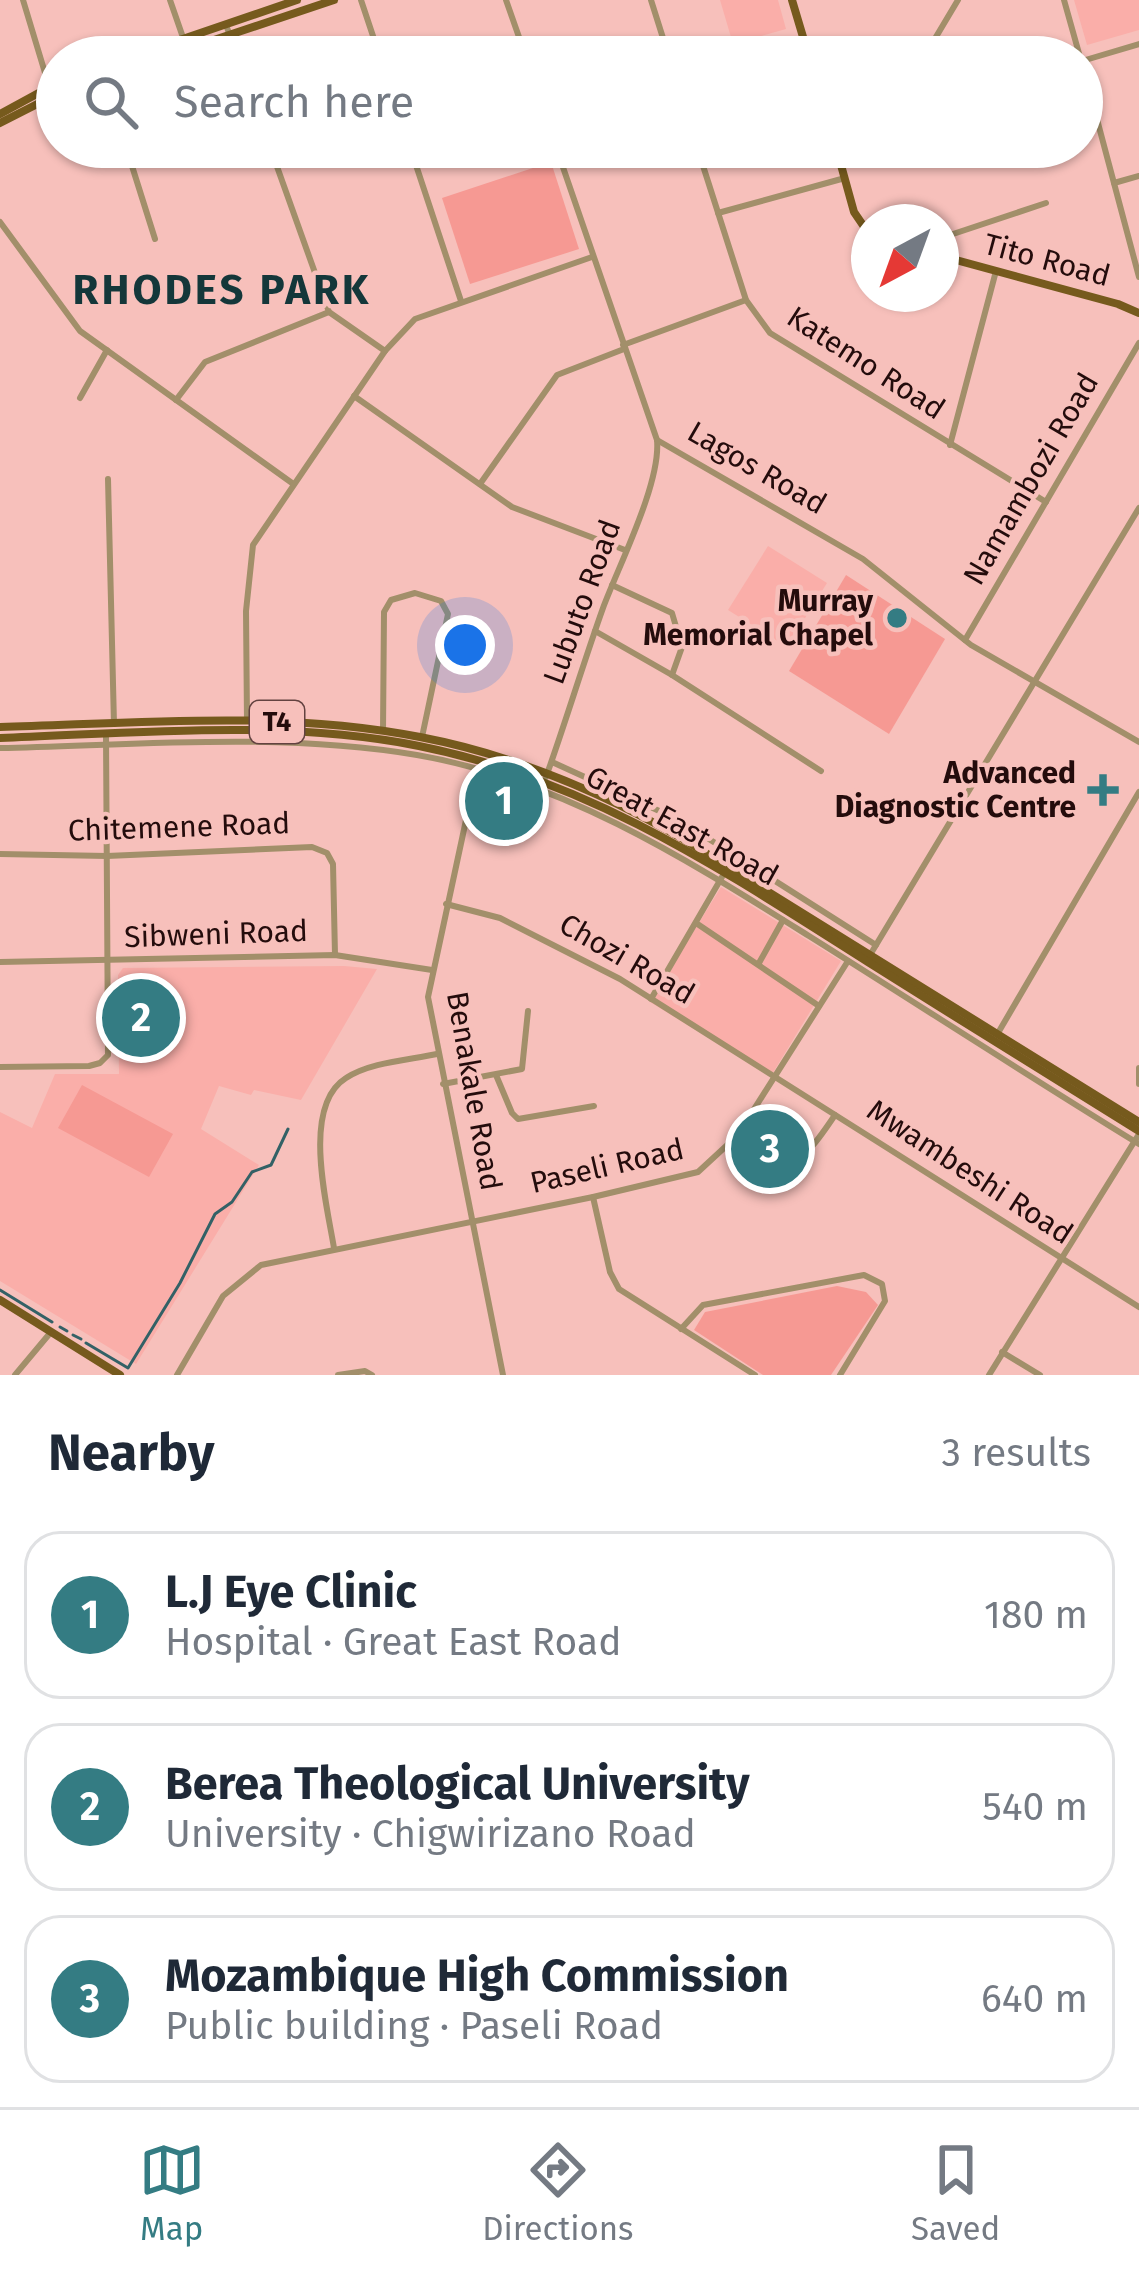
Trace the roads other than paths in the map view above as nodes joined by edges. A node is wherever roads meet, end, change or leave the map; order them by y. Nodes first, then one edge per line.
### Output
1 (23, 0) edge
2 (170, 0) edge
3 (297, 0) edge
4 (334, 0) edge
5 (361, 0) edge
6 (506, 0) edge
7 (652, 0) edge
8 (792, 0) edge
9 (958, 0) edge
10 (1064, 0) edge
11 (322, 2) edge
12 (226, 25) junction
13 (183, 36) edge
14 (193, 36) edge
15 (231, 36) joint
16 (373, 36) edge
17 (519, 36) edge
18 (663, 36) edge
19 (803, 36) edge
20 (937, 36) edge
21 (1075, 36) edge
22 (36, 38) edge
23 (1139, 44) edge
24 (1103, 54) edge
25 (36, 98) edge
26 (36, 101) edge
27 (0, 114) edge
28 (0, 124) edge
29 (1103, 141) edge
30 (133, 168) edge
31 (278, 168) edge
32 (417, 168) edge
33 (563, 168) edge
34 (704, 168) edge
35 (842, 168) edge
36 (1139, 176) edge
37 (845, 178) junction
38 (1114, 183) junction
39 (1046, 202) dead end
40 (852, 204) edge
41 (718, 213) junction
42 (0, 221) edge
43 (959, 232) edge
44 (155, 239) dead end
45 (592, 256) junction
46 (959, 261) edge
47 (996, 271) junction
48 (1139, 277) edge
49 (746, 300) junction
50 (461, 301) junction
51 (329, 312) junction
52 (1139, 313) edge
53 (1139, 343) edge
54 (624, 347) junction
55 (106, 350) junction
56 (385, 351) junction
57 (354, 396) junction
58 (80, 398) dead end
59 (176, 400) junction
60 (657, 440) junction
61 (950, 445) junction
62 (108, 479) dead end
63 (292, 483) junction
64 (480, 484) junction
65 (1046, 502) junction
66 (1139, 508) edge
67 (626, 550) junction
68 (612, 584) junction
69 (595, 631) junction
70 (964, 640) junction
71 (671, 674) junction
72 (1034, 682) junction
73 (248, 721) junction
74 (114, 724) junction
75 (0, 727) edge
76 (383, 731) junction
77 (422, 737) junction
78 (0, 738) edge
79 (106, 740) junction
80 (1139, 742) edge
81 (0, 748) edge
82 (552, 761) junction
83 (478, 764) junction
84 (821, 771) dead end
85 (546, 777) junction
86 (1139, 792) edge
87 (0, 854) edge
88 (107, 856) junction
89 (725, 873) junction
90 (446, 904) junction
91 (783, 920) junction
92 (696, 923) junction
93 (799, 924) junction
94 (876, 945) junction
95 (335, 955) junction
96 (870, 955) junction
97 (851, 957) junction
98 (110, 961) junction
99 (0, 962) edge
100 (759, 963) junction
101 (432, 970) junction
102 (651, 999) junction
103 (820, 1006) junction
104 (528, 1011) dead end
105 (998, 1033) junction
106 (437, 1054) junction
107 (0, 1067) edge
108 (1139, 1068) edge
109 (496, 1075) junction
110 (774, 1078) junction
111 (443, 1084) junction
112 (1139, 1084) edge
113 (594, 1106) dead end
114 (835, 1115) junction
115 (1139, 1122) edge
116 (737, 1136) junction
117 (1138, 1138) edge
118 (593, 1197) junction
119 (472, 1219) junction
120 (334, 1248) junction
121 (1060, 1258) junction
122 (0, 1300) edge
123 (1139, 1307) edge
124 (681, 1329) junction
125 (51, 1332) junction
126 (1003, 1352) junction
127 (15, 1375) edge
128 (120, 1375) edge
129 (177, 1375) edge
130 (338, 1375) edge
131 (372, 1375) edge
132 (503, 1375) edge
133 (755, 1375) edge
134 (840, 1375) edge
135 (988, 1375) edge
136 (1040, 1375) edge

1 - 22 street
2 - 13 street
3 - 12 main road
4 - 11 main road
5 - 16 street
6 - 17 street
7 - 18 street
8 - 19 main road
9 - 20 street
10 - 21 street
11 - 15 main road
12 - 14 main road
12 - 15 street
23 - 24 street
25 - 27 main road
26 - 28 main road
29 - 38 street
30 - 44 street
31 - 51 street
32 - 50 street
33 - 45 street, Lagos Road
34 - 41 street, Katemo Road
35 - 37 main road
36 - 38 street
37 - 40 main road
37 - 41 street
38 - 48 street
39 - 43 street
41 - 49 street, Katemo Road
42 - 55 street
45 - 50 street
45 - 54 street, Lagos Road
46 - 47 main road, Tito Road
47 - 52 main road, Tito Road
47 - 61 street
49 - 54 street
49 - 61 street, Katemo Road
50 - 56 street
51 - 56 street
51 - 59 street
53 - 65 street, Namambozi Road
54 - 60 street, Lagos Road
54 - 64 street
55 - 58 street
55 - 59 street
56 - 57 street
57 - 63 street
57 - 64 street
59 - 63 street
60 - 67 street, Lubuto Road
60 - 70 street, Lagos Road
61 - 65 street, Katemo Road
62 - 74 street
63 - 73 street
64 - 67 street
65 - 70 street, Namambozi Road
66 - 72 street
67 - 68 street, Lubuto Road
68 - 69 street, Lubuto Road
68 - 71 street
69 - 71 street
69 - 82 street, Lubuto Road
70 - 72 street, Lagos Road
71 - 84 street
72 - 80 street, Lagos Road
72 - 94 street
73 - 74 main road, Great East Road / T4
73 - 76 main road, Great East Road / T4
74 - 75 main road, Great East Road / T4
76 - 77 main road, Great East Road / T4
76 - 77 street
77 - 85 main road, Great East Road / T4
78 - 79 main road, Great East Road / T4
79 - 81 street
79 - 83 main road, Great East Road / T4
79 - 88 street
82 - 85 street, Lubuto Road
82 - 94 street
83 - 85 main road, Great East Road / T4
83 - 89 street
83 - 90 street, Benakale Road
85 - 89 main road, Great East Road / T4
86 - 105 street
87 - 88 street, Chitemene Road
88 - 95 street, Chitemene Road
88 - 98 street
89 - 91 street
89 - 92 street
89 - 93 main road, Great East Road / T4
89 - 96 main road, Great East Road / T4
90 - 101 street, Benakale Road
90 - 102 street, Chozi Road
91 - 93 street
91 - 100 street
92 - 100 street
92 - 102 street
93 - 97 main road, Great East Road / T4
94 - 96 street
95 - 98 street, Sibweni Road
95 - 101 street, Sibweni Road
96 - 105 main road, Great East Road / T4
97 - 103 street, Paseli Road
97 - 117 main road, Great East Road / T4
98 - 99 street, Sibweni Road
98 - 107 street
100 - 103 street
101 - 106 street, Benakale Road
102 - 110 street, Chozi Road
103 - 110 street, Paseli Road
104 - 109 street
105 - 115 main road, Great East Road / T4
106 - 111 street, Benakale Road
106 - 120 street
108 - 112 street
109 - 111 street
109 - 113 street
110 - 114 street, Mwambeshi Road
110 - 116 street, Paseli Road
111 - 119 street, Benakale Road
114 - 116 street
114 - 121 street, Mwambeshi Road
116 - 118 street, Paseli Road
117 - 121 street
118 - 119 street, Paseli Road
118 - 124 street
119 - 120 street, Paseli Road
119 - 132 street, Benakale Road
120 - 129 street, Paseli Road
121 - 123 street, Mwambeshi Road
121 - 126 street
122 - 125 main road
124 - 133 street
124 - 134 street
125 - 127 street
125 - 128 main road
126 - 135 street
126 - 136 street
130 - 131 street

